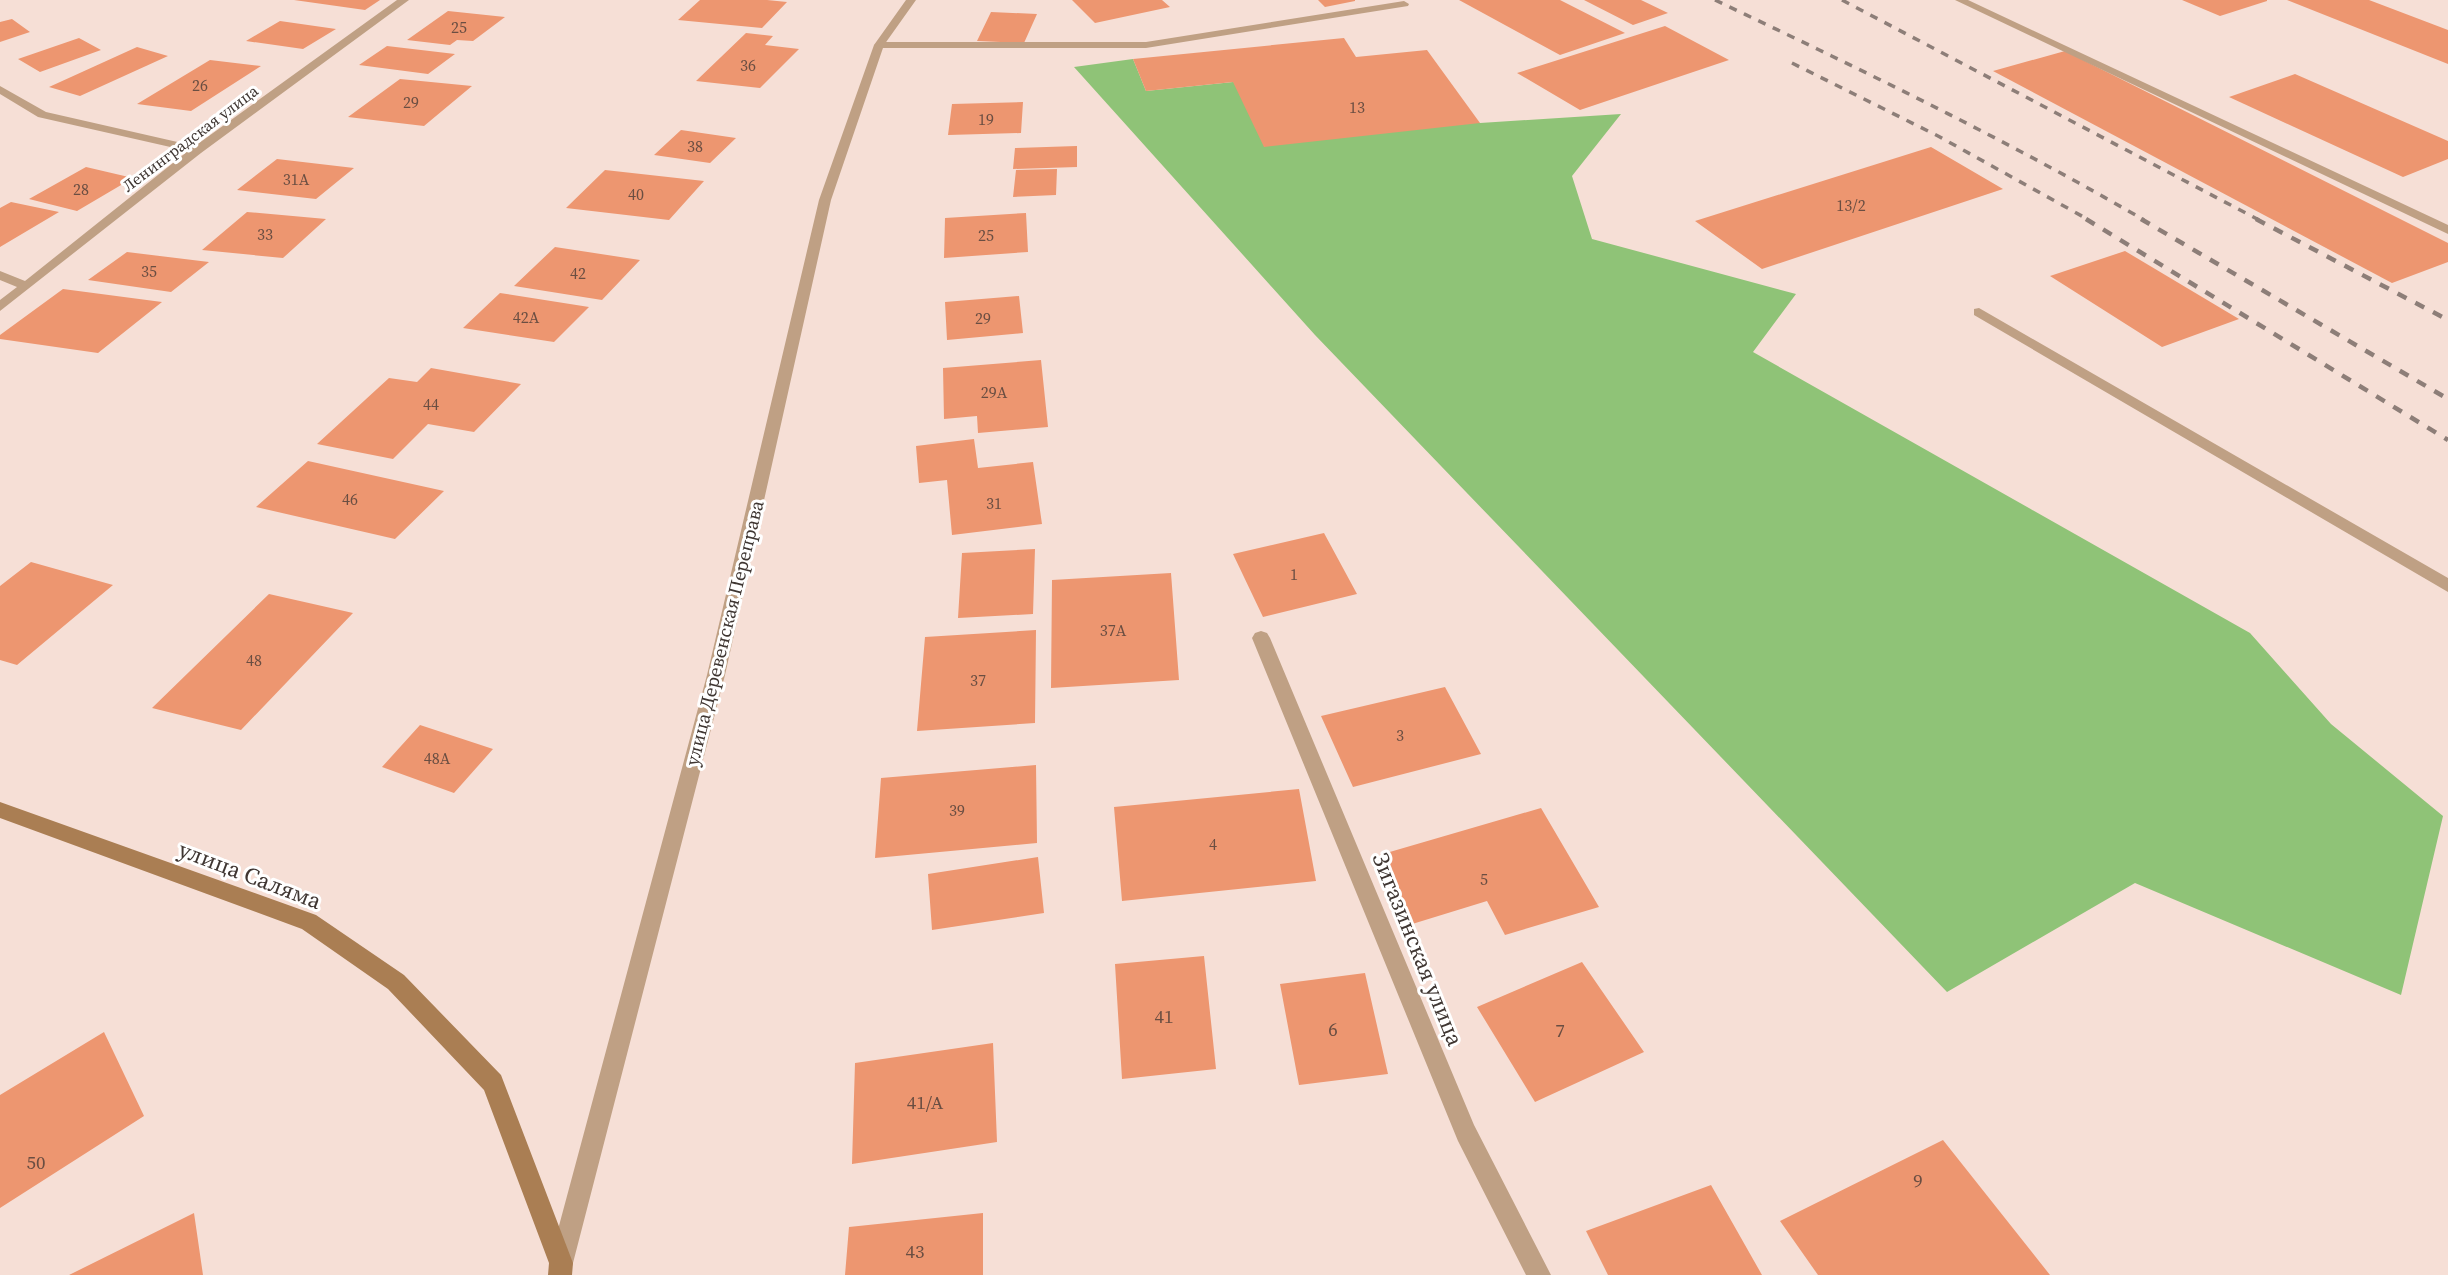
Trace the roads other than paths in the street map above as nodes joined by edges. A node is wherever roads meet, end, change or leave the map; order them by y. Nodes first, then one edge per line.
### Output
1 (404, 0) edge
2 (911, 0) edge
3 (1960, 0) edge
4 (1405, 4) dead end
5 (879, 45) junction
6 (0, 89) edge
7 (197, 150) junction
8 (2448, 230) edge
9 (0, 275) edge
10 (26, 286) junction
11 (0, 307) edge
12 (1979, 312) dead end
13 (2448, 586) edge
14 (1261, 638) dead end
15 (0, 810) edge
16 (561, 1269) edge
17 (1539, 1275) edge

1 - 7 street, Ленинградская улица
2 - 5 street, улица Деревенская Переправа
3 - 8 street
4 - 5 street
5 - 16 street, улица Деревенская Переправа
6 - 7 street
7 - 10 street, Ленинградская улица
9 - 10 street
10 - 11 street, Ленинградская улица
12 - 13 street
14 - 17 street, Зигазинская улица
15 - 16 street, улица Саляма

